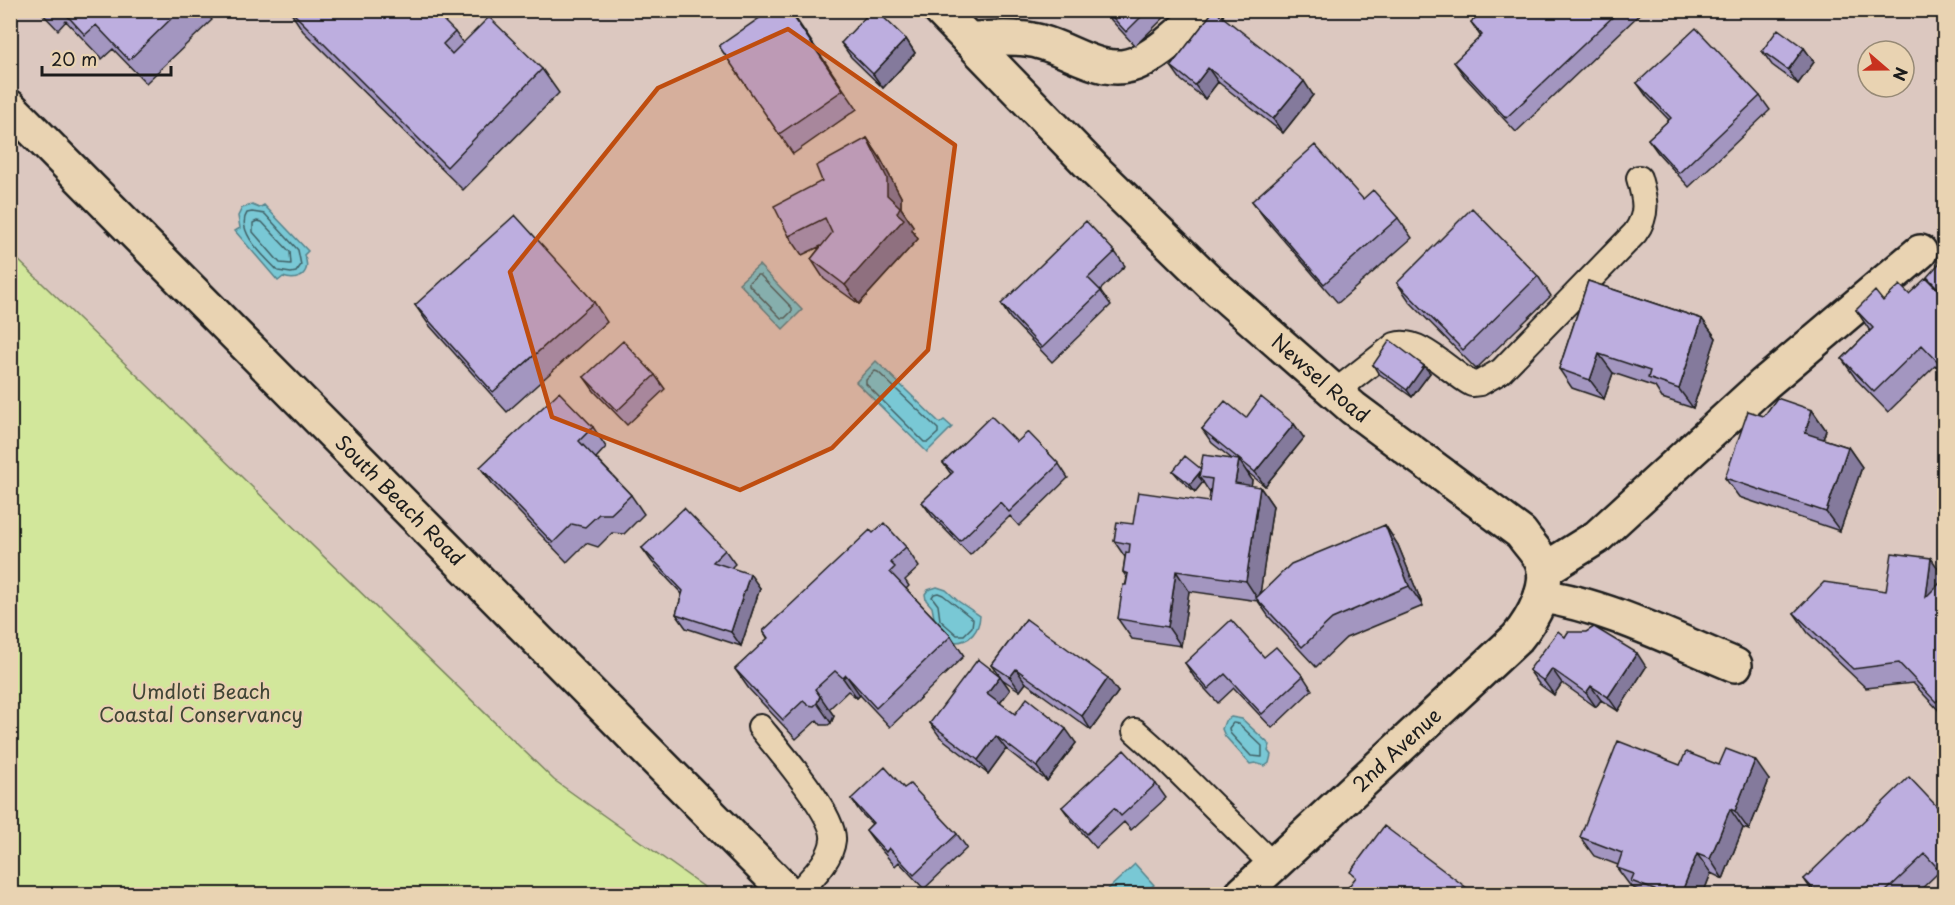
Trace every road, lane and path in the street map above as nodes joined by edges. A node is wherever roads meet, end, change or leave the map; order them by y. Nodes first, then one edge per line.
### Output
1 (940, 10) edge
2 (1206, 10) edge
3 (968, 39) junction
4 (10, 108) edge
5 (1639, 178) dead end
6 (1920, 252) dead end
7 (1335, 392) junction
8 (1543, 583) junction
9 (1735, 664) dead end
10 (760, 727) dead end
11 (1135, 730) dead end
12 (1273, 865) junction
13 (789, 894) edge
14 (797, 894) edge
15 (1242, 894) edge

1 - 3 street, Newsel Road
2 - 3 street
3 - 7 street, Newsel Road
4 - 13 street, South Beach Road
5 - 7 lane
6 - 8 street
7 - 8 street, Newsel Road
8 - 9 street
8 - 12 street, 2nd Avenue
10 - 14 lane
11 - 12 lane
12 - 15 street, 2nd Avenue

